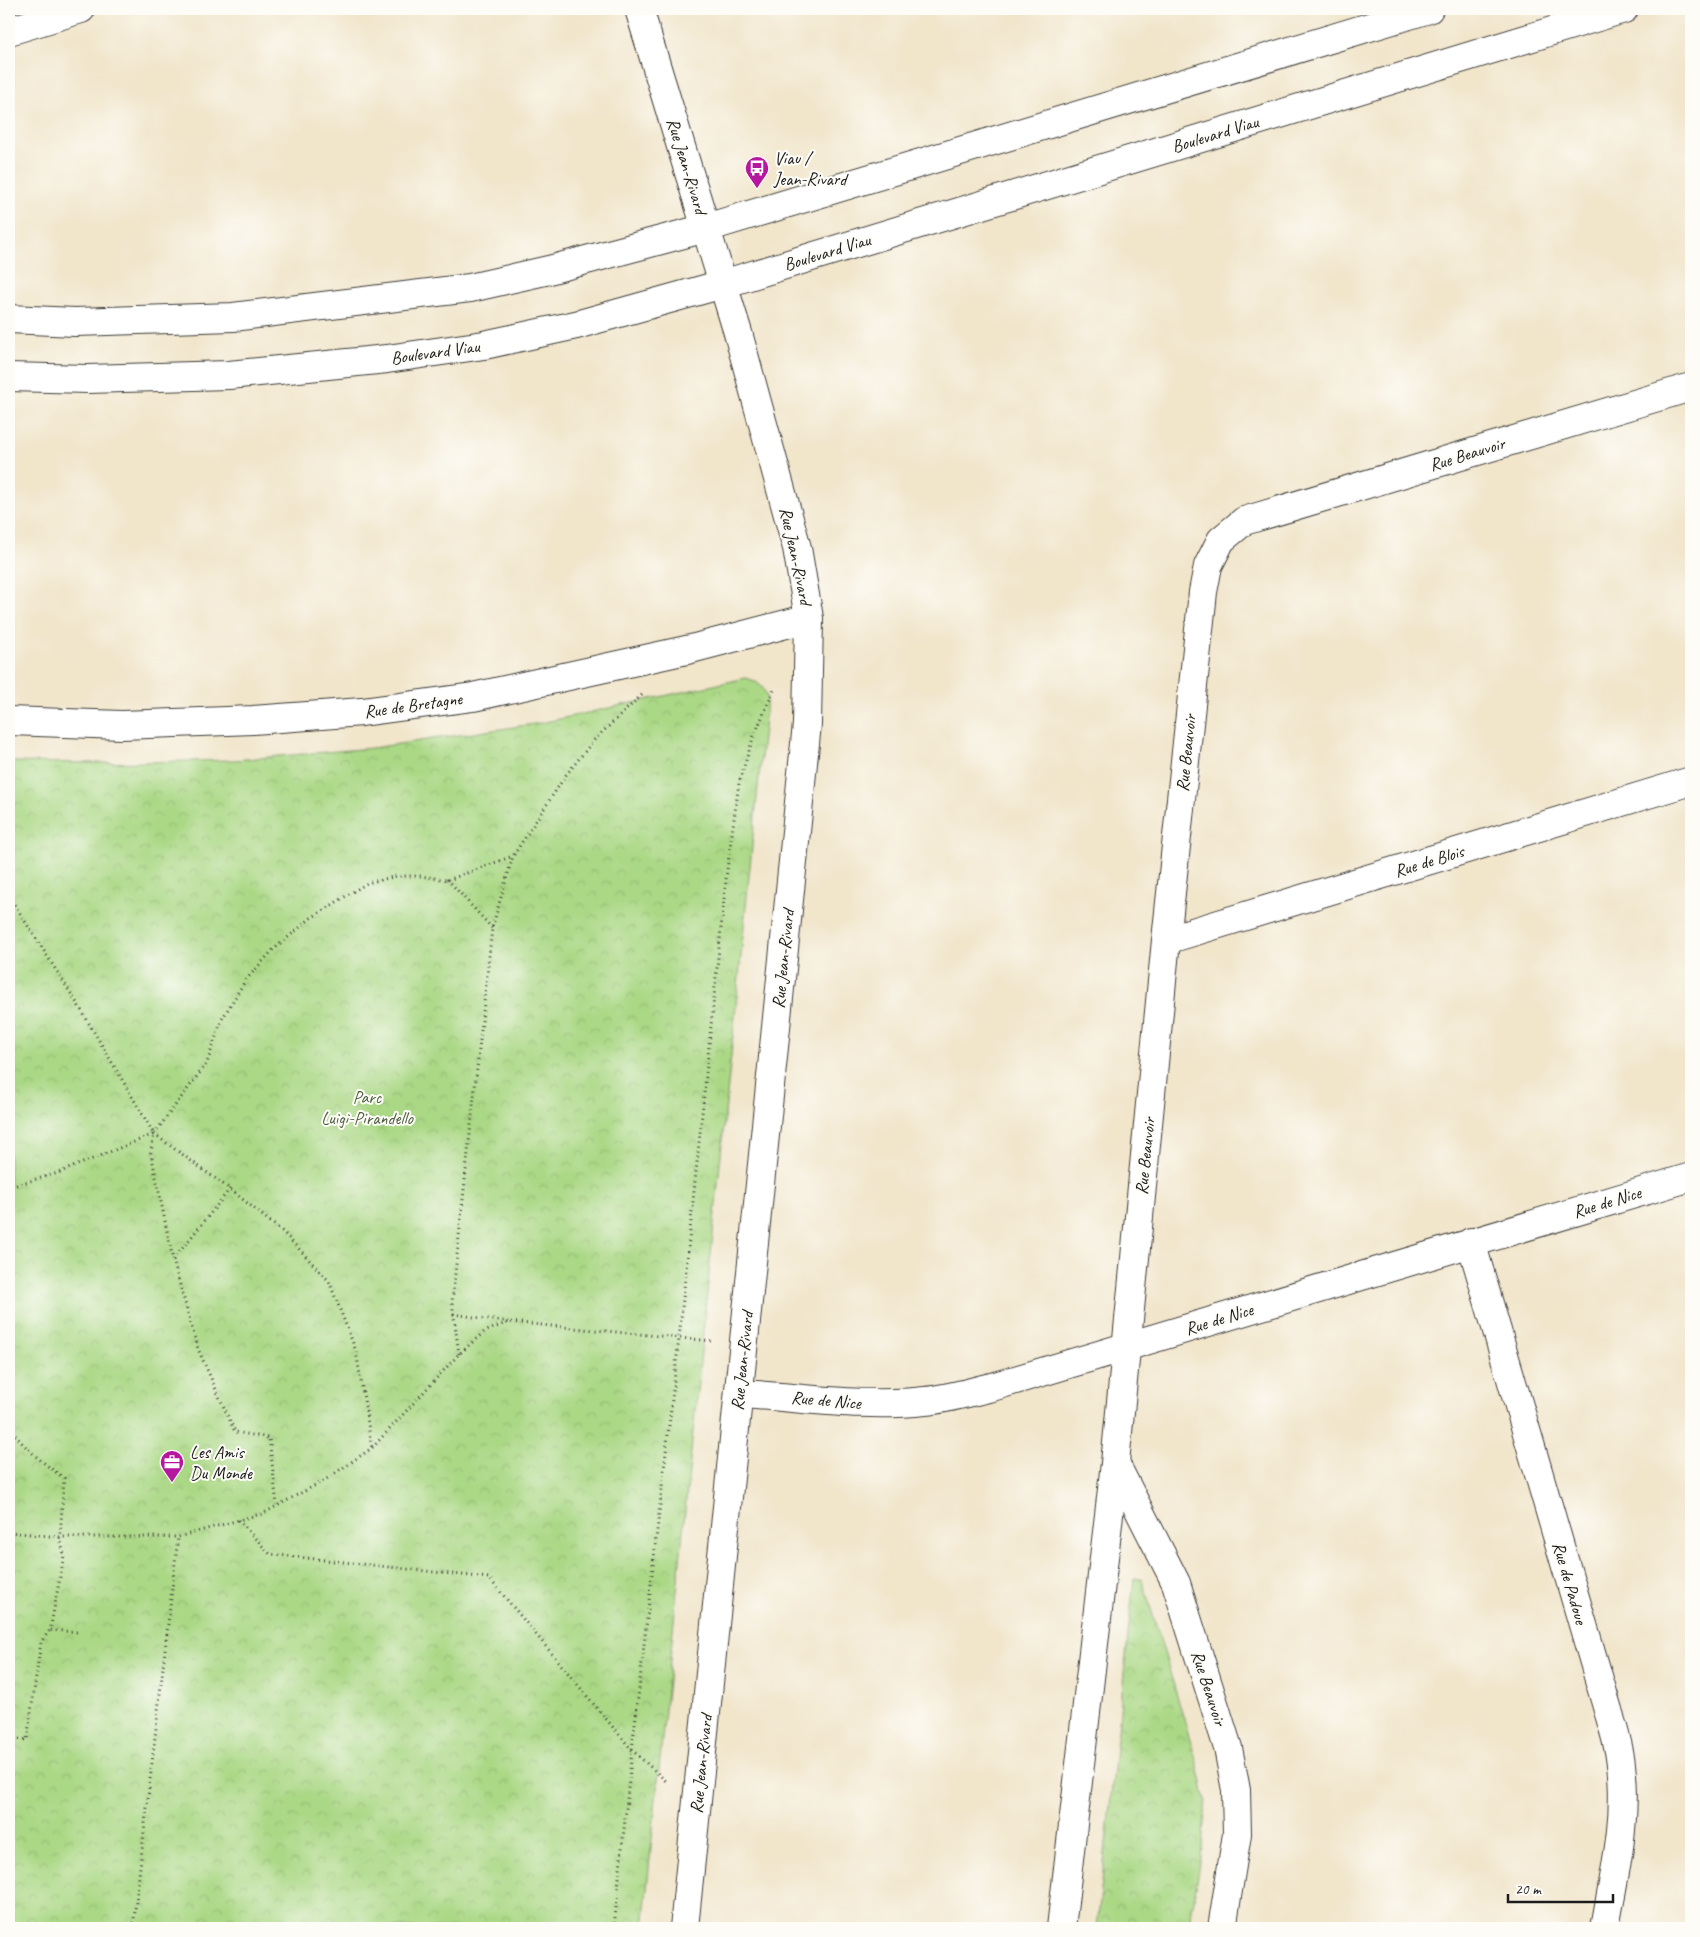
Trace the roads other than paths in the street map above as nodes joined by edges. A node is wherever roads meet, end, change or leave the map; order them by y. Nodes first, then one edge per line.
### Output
1 (81, 9) edge
2 (639, 9) edge
3 (1429, 9) edge
4 (1624, 9) edge
5 (9, 31) edge
6 (706, 228) junction
7 (723, 284) junction
8 (9, 319) edge
9 (9, 376) edge
10 (1691, 387) edge
11 (809, 618) junction
12 (9, 721) edge
13 (1691, 781) edge
14 (1166, 940) junction
15 (1691, 1177) edge
16 (1471, 1242) junction
17 (1127, 1347) junction
18 (739, 1394) junction
19 (1115, 1463) junction
20 (684, 1928) edge
21 (1062, 1928) edge
22 (1222, 1928) edge
23 (1605, 1928) edge

1 - 5 street
2 - 6 street, Rue Jean-Rivard
3 - 6 street
4 - 7 street, Boulevard Viau
6 - 7 street, Rue Jean-Rivard
6 - 8 street
7 - 9 street, Boulevard Viau
7 - 11 street, Rue Jean-Rivard
10 - 14 street, Rue Beauvoir
11 - 12 street, Rue de Bretagne
11 - 18 street, Rue Jean-Rivard
13 - 14 street, Rue de Blois
14 - 17 street, Rue Beauvoir
15 - 16 street, Rue de Nice
16 - 17 street, Rue de Nice
16 - 23 street, Rue de Padoue
17 - 18 street, Rue de Nice
17 - 19 street, Rue Beauvoir
18 - 20 street, Rue Jean-Rivard
19 - 21 street, Rue Beauvoir
19 - 22 street, Rue Beauvoir

